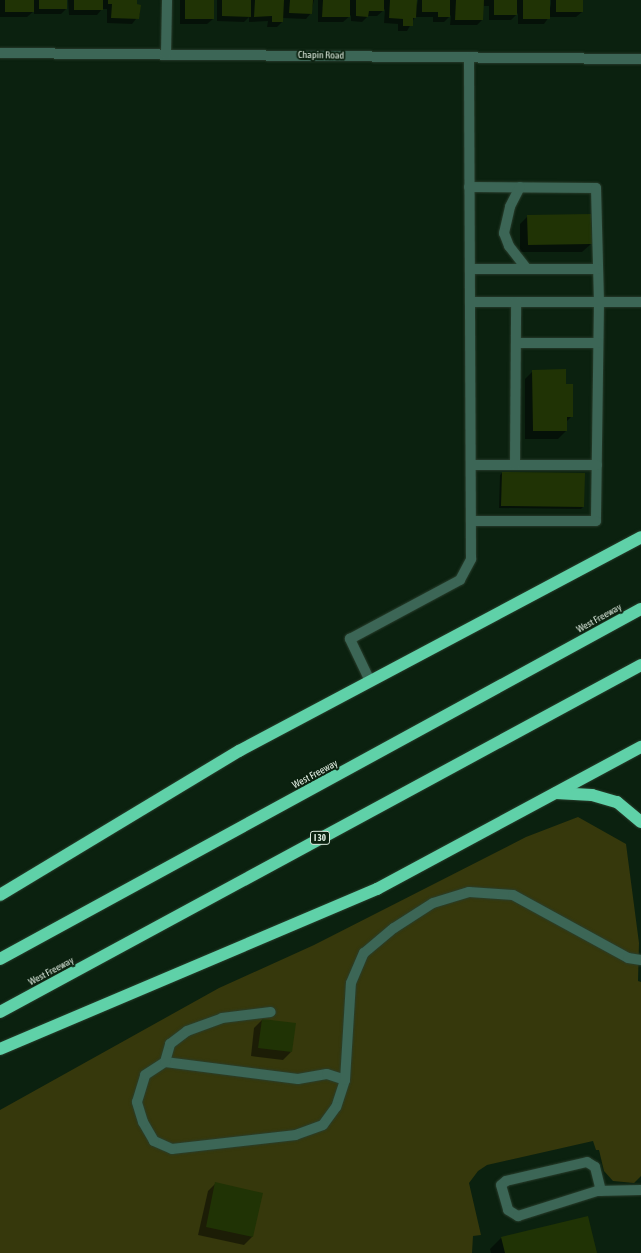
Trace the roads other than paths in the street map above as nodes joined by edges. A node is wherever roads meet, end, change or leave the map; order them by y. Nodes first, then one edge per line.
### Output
1 (167, 0) edge
2 (0, 53) edge
3 (166, 54) junction
4 (469, 57) junction
5 (641, 59) edge
6 (469, 187) junction
7 (520, 187) junction
8 (470, 269) junction
9 (527, 269) junction
10 (598, 269) junction
11 (470, 302) junction
12 (516, 302) junction
13 (599, 302) junction
14 (641, 302) edge
15 (516, 343) junction
16 (598, 343) junction
17 (471, 465) junction
18 (515, 465) junction
19 (597, 465) junction
20 (471, 522) junction
21 (641, 537) edge
22 (641, 609) edge
23 (641, 665) edge
24 (370, 681) junction
25 (641, 747) edge
26 (556, 793) junction
27 (641, 822) edge
28 (0, 895) edge
29 (0, 958) edge
30 (641, 960) edge
31 (0, 1012) edge
32 (271, 1012) dead end
33 (0, 1048) edge
34 (165, 1062) junction
35 (344, 1080) junction
36 (641, 1190) edge
37 (601, 1191) junction

1 - 3 street
2 - 3 street, Chapin Road
3 - 4 street, Chapin Road
4 - 5 street, Chapin Road
4 - 6 street
6 - 7 street
6 - 8 street
7 - 9 street
7 - 10 street
8 - 9 street
8 - 11 street
9 - 10 street
10 - 13 street
11 - 12 street
11 - 17 street
12 - 13 street
12 - 15 street
13 - 14 street
13 - 16 street
15 - 16 street
15 - 18 street
16 - 19 street
17 - 18 street
17 - 20 street
18 - 19 street
19 - 20 street
20 - 24 street
21 - 24 highway
22 - 29 highway, West Freeway
23 - 31 highway, West Freeway / I 30
24 - 28 highway
25 - 26 highway
26 - 27 highway
26 - 33 highway
30 - 35 street
32 - 34 street
34 - 35 street
34 - 35 street
36 - 37 street
37 - 37 street

